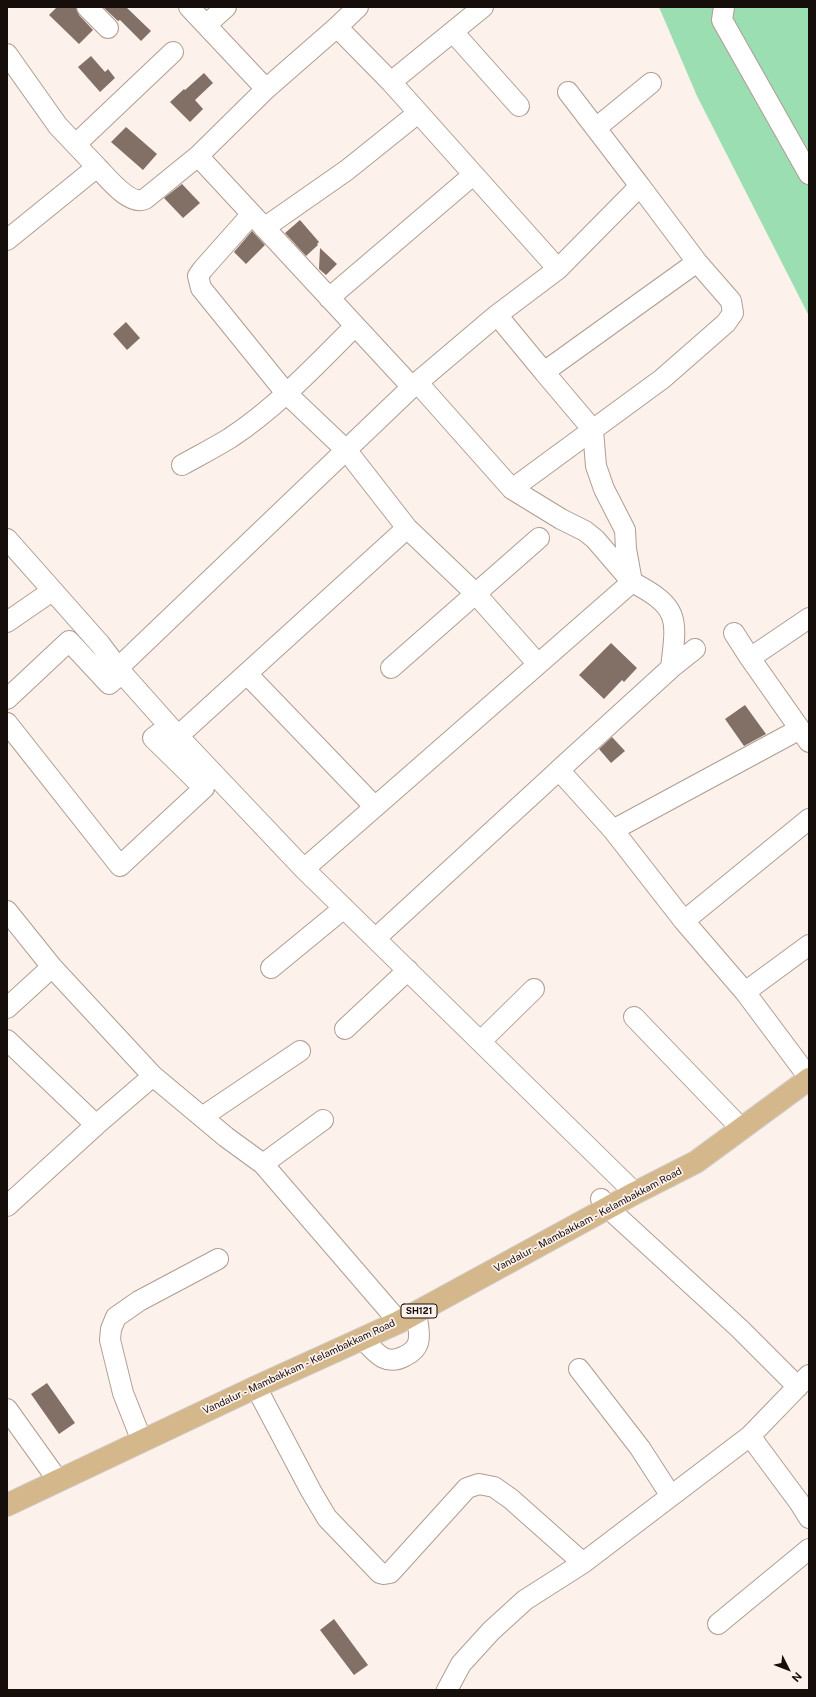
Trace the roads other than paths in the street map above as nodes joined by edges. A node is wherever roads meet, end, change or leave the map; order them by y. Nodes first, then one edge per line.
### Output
1 (87, 7) edge
2 (189, 7) edge
3 (226, 7) edge
4 (358, 7) edge
5 (483, 7) edge
6 (724, 7) edge
7 (206, 26) junction
8 (337, 27) junction
9 (108, 28) dead end
10 (453, 32) junction
11 (173, 52) dead end
12 (7, 54) edge
13 (391, 82) junction
14 (651, 83) dead end
15 (266, 89) junction
16 (568, 92) dead end
17 (519, 106) dead end
18 (418, 113) junction
19 (596, 128) junction
20 (76, 144) junction
21 (198, 156) junction
22 (98, 168) junction
23 (809, 174) edge
24 (473, 175) junction
25 (640, 186) junction
26 (258, 221) junction
27 (7, 240) edge
28 (697, 262) junction
29 (558, 269) junction
30 (329, 298) junction
31 (497, 315) junction
32 (356, 326) junction
33 (544, 372) junction
34 (414, 384) junction
35 (286, 393) junction
36 (593, 430) junction
37 (347, 451) junction
38 (182, 465) dead end
39 (512, 489) junction
40 (407, 528) junction
41 (539, 538) dead end
42 (7, 539) edge
43 (632, 582) junction
44 (52, 591) junction
45 (475, 593) junction
46 (809, 618) edge
47 (7, 622) edge
48 (734, 633) dead end
49 (695, 649) dead end
50 (750, 658) junction
51 (537, 663) junction
52 (391, 668) dead end
53 (671, 668) junction
54 (120, 670) junction
55 (247, 674) junction
56 (7, 699) edge
57 (7, 723) edge
58 (173, 731) junction
59 (804, 736) edge
60 (559, 770) junction
61 (375, 807) junction
62 (809, 819) edge
63 (613, 830) junction
64 (304, 869) junction
65 (344, 908) junction
66 (7, 912) edge
67 (684, 921) junction
68 (376, 938) junction
69 (809, 945) edge
70 (52, 967) junction
71 (271, 968) dead end
72 (408, 970) junction
73 (534, 989) dead end
74 (745, 992) junction
75 (7, 1008) edge
76 (634, 1017) dead end
77 (345, 1029) dead end
78 (7, 1040) edge
79 (481, 1041) junction
80 (300, 1051) dead end
81 (152, 1076) junction
82 (806, 1079) edge
83 (202, 1117) junction
84 (323, 1120) dead end
85 (734, 1121) junction
86 (96, 1125) junction
87 (263, 1164) junction
88 (631, 1189) junction
89 (605, 1204) junction
90 (7, 1206) edge
91 (218, 1259) dead end
92 (402, 1315) junction
93 (362, 1338) junction
94 (579, 1369) dead end
95 (804, 1381) edge
96 (256, 1387) junction
97 (7, 1409) edge
98 (138, 1431) junction
99 (750, 1436) junction
100 (52, 1472) junction
101 (7, 1493) edge
102 (671, 1496) junction
103 (7, 1505) edge
104 (806, 1505) edge
105 (809, 1549) edge
106 (583, 1563) junction
107 (718, 1624) dead end
108 (446, 1690) edge

1 - 9 street
2 - 7 street
3 - 7 street
4 - 8 street
5 - 10 street
6 - 23 street
7 - 15 street
8 - 13 street
8 - 15 street
10 - 13 street
10 - 17 street
11 - 20 street
12 - 20 street
13 - 18 street
14 - 19 street
15 - 21 street
16 - 19 street
18 - 24 street
18 - 26 street
19 - 25 street
20 - 22 street
21 - 22 street
21 - 26 street
22 - 27 street
24 - 29 street
24 - 30 street
25 - 28 street
25 - 29 street
26 - 30 street
26 - 35 street
28 - 33 street
28 - 36 street
29 - 31 street
30 - 32 street
31 - 33 street
31 - 34 street
32 - 34 street
32 - 35 street
33 - 36 street
34 - 37 street
34 - 39 street
35 - 37 street
35 - 38 street
36 - 39 street
36 - 43 street
37 - 40 street
37 - 54 street
39 - 43 street
40 - 45 street
40 - 55 street
41 - 45 street
42 - 44 street
43 - 51 street
43 - 53 street
44 - 47 street
44 - 54 street
45 - 51 street
45 - 52 street
46 - 50 street
48 - 50 street
49 - 53 street
50 - 59 street
51 - 61 street
53 - 60 street
54 - 56 street
54 - 58 street
55 - 58 street
55 - 61 street
57 - 58 street
58 - 64 street
59 - 63 street
60 - 63 street
60 - 68 street
61 - 64 street
62 - 67 street
63 - 67 street
64 - 65 street
65 - 68 street
65 - 71 street
66 - 70 street
67 - 74 street
68 - 72 street
69 - 74 street
70 - 75 street
70 - 81 street
72 - 77 street
72 - 79 street
73 - 79 street
74 - 82 street
76 - 85 street
78 - 86 street
79 - 88 street
80 - 83 street
81 - 83 street
81 - 86 street
82 - 85 main road, Vandalur - Mambakkam - Kelambakkam Road / SH121
82 - 88 main road, Vandalur - Mambakkam - Kelambakkam Road / SH121
83 - 87 street
84 - 87 street
85 - 88 main road, Vandalur - Mambakkam - Kelambakkam Road / SH121
86 - 90 street
87 - 92 street
88 - 89 main road, Vandalur - Mambakkam - Kelambakkam Road / SH121
89 - 92 main road, Vandalur - Mambakkam - Kelambakkam Road / SH121
89 - 95 street
91 - 98 street
92 - 93 main road, Vandalur - Mambakkam - Kelambakkam Road / SH121
92 - 93 street
92 - 98 main road, Vandalur - Mambakkam - Kelambakkam Road / SH121
93 - 96 main road, Vandalur - Mambakkam - Kelambakkam Road / SH121
94 - 102 street
95 - 99 street
96 - 103 main road, Vandalur - Mambakkam - Kelambakkam Road / SH121
96 - 106 street
97 - 100 street
98 - 100 main road, Vandalur - Mambakkam - Kelambakkam Road / SH121
99 - 102 street
99 - 104 street
100 - 101 main road, Vandalur - Mambakkam - Kelambakkam Road / SH121
102 - 106 street
105 - 107 street
106 - 108 street

